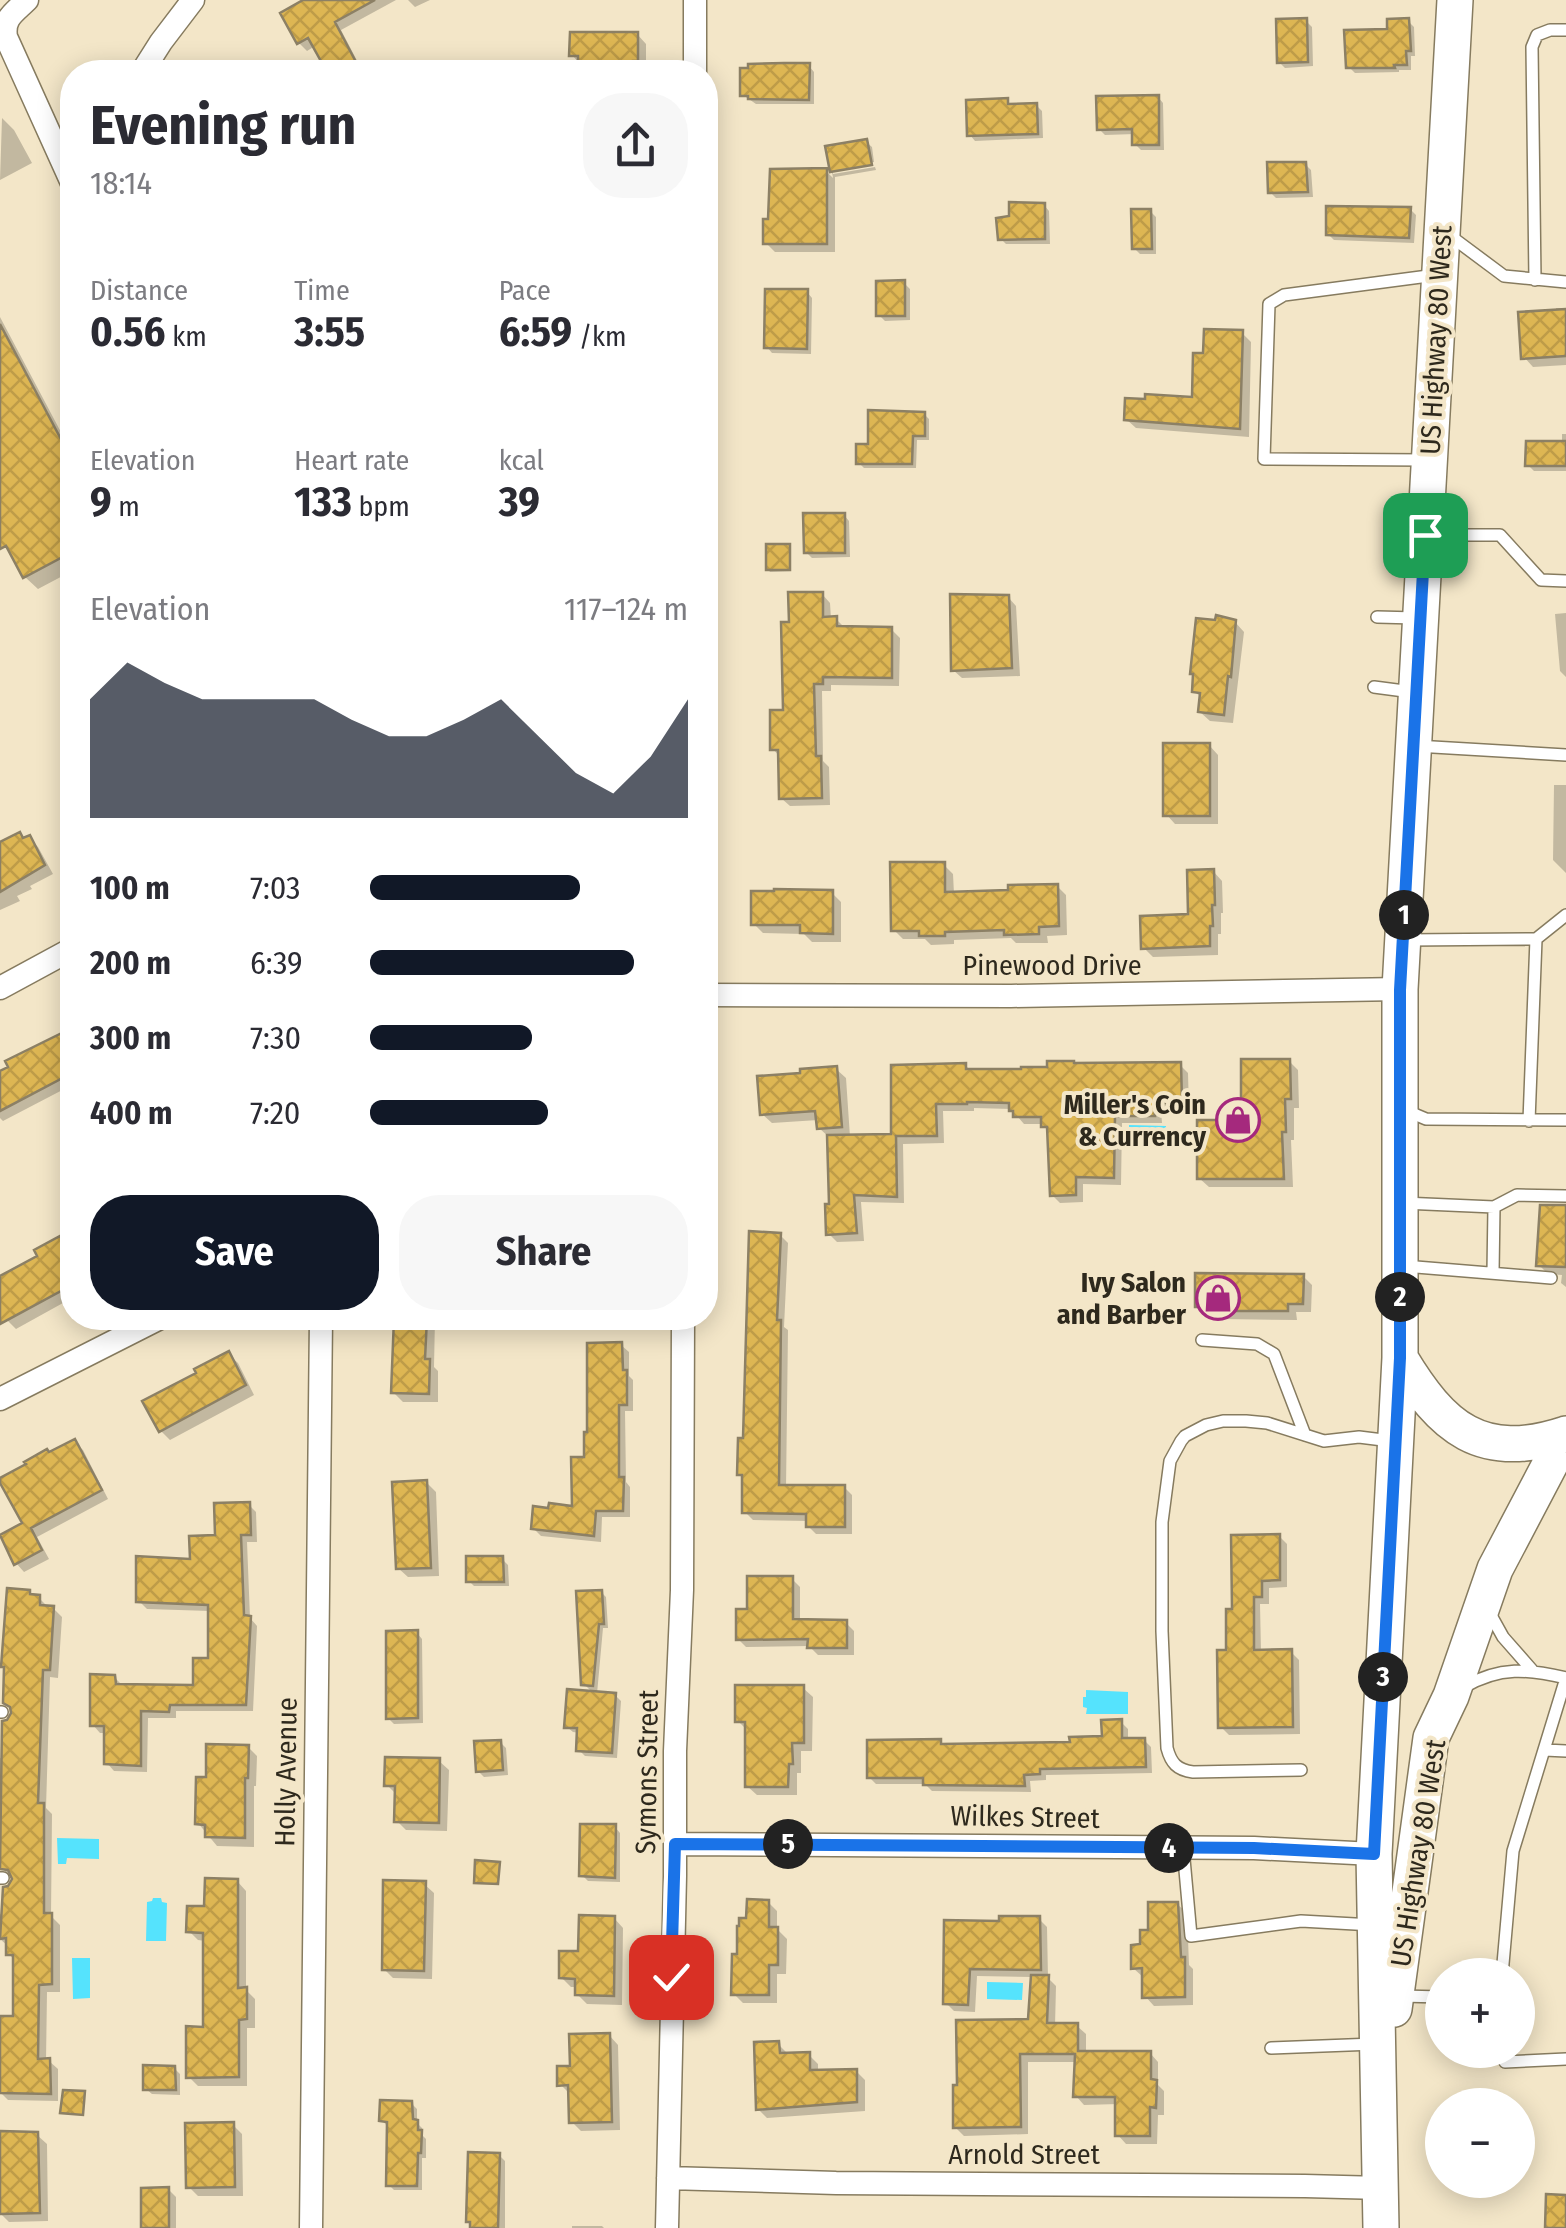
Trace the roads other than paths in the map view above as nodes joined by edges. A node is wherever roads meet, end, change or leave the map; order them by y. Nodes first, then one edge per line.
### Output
1 (27, 0) edge
2 (193, 0) edge
3 (695, 0) edge
4 (1455, 0) edge
5 (2, 29) edge
6 (1566, 30) edge
7 (150, 60) edge
8 (695, 60) edge
9 (60, 157) edge
10 (1442, 230) junction
11 (1439, 275) junction
12 (1535, 280) junction
13 (1566, 282) edge
14 (1429, 460) junction
15 (1425, 535) junction
16 (1566, 580) edge
17 (1377, 617) dead end
18 (1420, 618) junction
19 (1374, 688) dead end
20 (1416, 692) junction
21 (1413, 746) junction
22 (1566, 755) edge
23 (1566, 916) edge
24 (1402, 940) junction
25 (1536, 940) junction
26 (60, 956) edge
27 (0, 988) edge
28 (1400, 990) junction
29 (718, 996) edge
30 (1400, 1108) junction
31 (1566, 1120) edge
32 (1529, 1121) junction
33 (1566, 1196) edge
34 (1400, 1203) junction
35 (1494, 1207) junction
36 (1400, 1265) junction
37 (1493, 1272) junction
38 (1551, 1278) dead end
39 (136, 1330) edge
40 (321, 1330) edge
41 (683, 1330) edge
42 (1202, 1340) dead end
43 (1400, 1358) junction
44 (0, 1399) edge
45 (1566, 1434) edge
46 (1305, 1435) junction
47 (1396, 1441) junction
48 (1484, 1599) junction
49 (1532, 1670) junction
50 (1566, 1678) edge
51 (1451, 1696) junction
52 (1545, 1750) junction
53 (1566, 1751) edge
54 (1301, 1770) dead end
55 (675, 1844) junction
56 (1183, 1848) junction
57 (1374, 1854) junction
58 (1375, 1925) junction
59 (1504, 1958) edge
60 (1387, 1995) junction
61 (1425, 1996) edge
62 (1378, 2044) junction
63 (1271, 2048) dead end
64 (1566, 2060) edge
65 (1535, 2061) edge
66 (1380, 2119) junction
67 (668, 2178) junction
68 (1381, 2188) junction
69 (312, 2228) edge
70 (667, 2228) edge
71 (1381, 2228) edge

1 - 5 street
2 - 7 street
3 - 8 street
4 - 10 main road, US Highway 80 West
5 - 9 street
6 - 12 lane
10 - 11 main road, US Highway 80 West
10 - 12 lane
11 - 14 main road, US Highway 80 West
11 - 14 lane
12 - 13 lane
14 - 15 main road, US Highway 80 West
15 - 16 lane
15 - 18 main road, US Highway 80 West
17 - 18 lane
18 - 20 main road, US Highway 80 West
19 - 20 lane
20 - 21 main road, US Highway 80 West
21 - 22 lane
21 - 24 main road, US Highway 80 West
23 - 25 lane
24 - 25 lane
24 - 28 main road, US Highway 80 West
25 - 32 lane
26 - 27 street
28 - 29 street, Pinewood Drive
28 - 30 main road, US Highway 80 West
30 - 32 lane
30 - 34 main road, US Highway 80 West
31 - 32 lane
33 - 35 lane
34 - 35 lane
34 - 36 main road, US Highway 80 West
35 - 37 lane
36 - 37 lane
36 - 43 main road, US Highway 80 West
37 - 38 lane
39 - 44 street
40 - 69 street, Holly Avenue
41 - 55 street, Symons Street
42 - 46 lane
43 - 45 main road
43 - 47 main road, US Highway 80 West
45 - 48 main road, US Highway 80 West
46 - 47 lane
46 - 54 lane
47 - 57 main road, US Highway 80 West
48 - 49 lane
48 - 51 main road, US Highway 80 West
49 - 50 lane
49 - 51 lane
50 - 52 lane
51 - 60 main road, US Highway 80 West
52 - 53 lane
52 - 59 lane
55 - 56 street, Wilkes Street
55 - 67 street, Symons Street
56 - 57 street, Wilkes Street
56 - 58 lane
57 - 58 main road, US Highway 80 West
58 - 60 main road, US Highway 80 West
60 - 61 lane
60 - 62 main road, US Highway 80 West
60 - 66 main road, US Highway 80 West
62 - 63 lane
62 - 66 main road, US Highway 80 West
64 - 65 lane
66 - 68 main road, US Highway 80 West
67 - 68 street, Arnold Street
67 - 70 street, Symons Street
68 - 71 main road, US Highway 80 West

